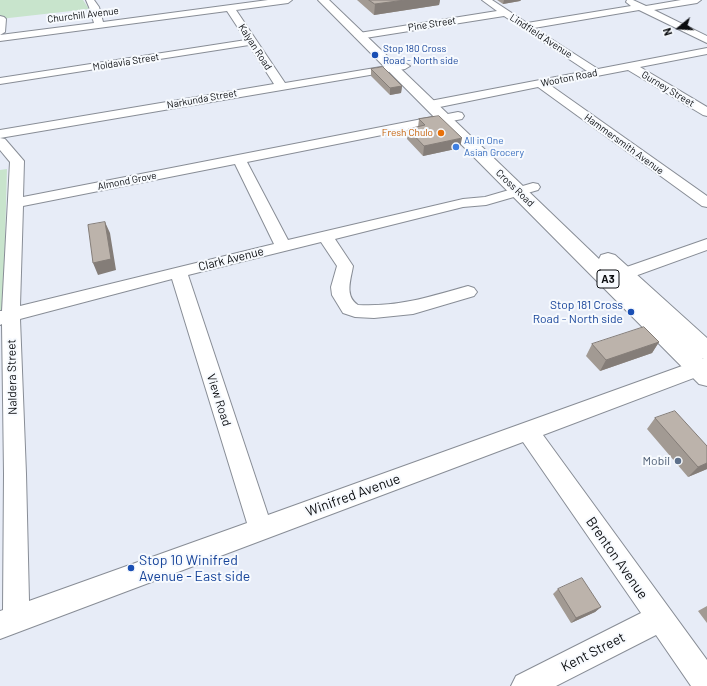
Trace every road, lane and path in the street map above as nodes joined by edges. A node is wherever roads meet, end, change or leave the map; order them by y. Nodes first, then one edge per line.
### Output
1 (90, 0) edge
2 (288, 0) edge
3 (323, 0) edge
4 (336, 0) edge
5 (486, 0) edge
6 (627, 0) edge
7 (697, 0) edge
8 (230, 8) junction
9 (643, 8) junction
10 (505, 13) junction
11 (1, 19) dead end
12 (99, 24) junction
13 (526, 26) junction
14 (0, 32) edge
15 (365, 35) junction
16 (0, 38) edge
17 (707, 40) edge
18 (252, 42) junction
19 (707, 51) edge
20 (630, 66) junction
21 (399, 67) junction
22 (597, 73) junction
23 (0, 81) edge
24 (541, 84) junction
25 (281, 86) junction
26 (437, 104) junction
27 (707, 112) edge
28 (451, 117) junction
29 (0, 134) edge
30 (0, 142) edge
31 (239, 159) junction
32 (9, 163) edge
33 (525, 189) junction
34 (16, 203) junction
35 (707, 203) edge
36 (324, 236) junction
37 (707, 244) edge
38 (283, 246) junction
39 (178, 272) junction
40 (624, 274) junction
41 (468, 292) dead end
42 (5, 317) edge
43 (705, 365) edge
44 (528, 431) junction
45 (8, 477) edge
46 (261, 529) junction
47 (660, 618) junction
48 (8, 622) edge
49 (707, 684) edge
50 (526, 686) edge

1 - 12 street
2 - 8 street, Churchill Avenue
3 - 15 highway, Cross Road / A3
4 - 15 highway, Cross Road / A3
5 - 10 street, Lindfield Avenue
6 - 9 street
7 - 9 street
8 - 12 street, Churchill Avenue
8 - 18 street, Kalyan Road
9 - 13 street
9 - 17 street
10 - 13 street, Lindfield Avenue
10 - 15 street, Pine Street
11 - 14 street
12 - 16 street, Churchill Avenue
13 - 22 street, Lindfield Avenue
15 - 21 highway, Cross Road / A3
18 - 23 street, Moldavia Street
18 - 25 street, Kalyan Road
19 - 20 street, Wooton Road
20 - 22 street, Wooton Road
20 - 27 street, Gurney Street
21 - 25 street, Narkunda Street
21 - 26 highway, Cross Road / A3
22 - 24 street, Wooton Road
24 - 26 street, Wooton Road
24 - 35 street, Hammersmith Avenue
25 - 29 street, Narkunda Street
26 - 28 highway, Cross Road / A3
28 - 31 street, Almond Grove
28 - 33 highway, Cross Road / A3
30 - 32 street, Naldera Street
31 - 34 street, Almond Grove
31 - 38 street
32 - 34 street, Naldera Street
33 - 36 street, Clark Avenue
33 - 40 highway, Cross Road / A3
33 - 43 highway, Cross Road / A3
34 - 42 street, Naldera Street
36 - 38 street, Clark Avenue
36 - 41 street
37 - 40 street
38 - 39 street, Clark Avenue
39 - 42 street, Clark Avenue
39 - 46 street, View Road
40 - 43 highway, Cross Road / A3
42 - 45 street, Naldera Street
43 - 44 street, Winifred Avenue
44 - 46 street, Winifred Avenue
44 - 47 street, Brenton Avenue
45 - 48 street, Naldera Street
46 - 48 street, Winifred Avenue
47 - 49 street, Brenton Avenue
47 - 50 street, Kent Street

